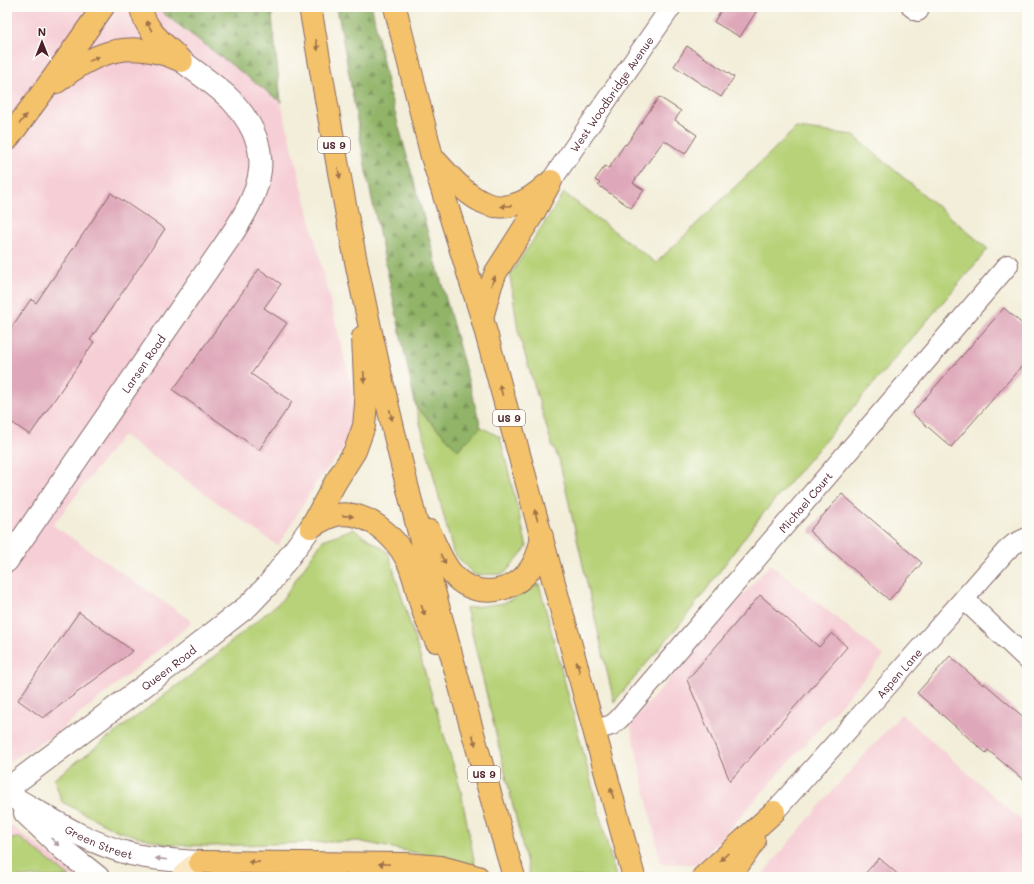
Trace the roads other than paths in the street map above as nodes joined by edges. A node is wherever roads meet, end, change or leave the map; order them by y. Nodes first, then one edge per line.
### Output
1 (103, 7) edge
2 (141, 7) edge
3 (310, 7) edge
4 (395, 7) edge
5 (405, 7) edge
6 (671, 7) edge
7 (401, 36) junction
8 (182, 62) junction
9 (40, 97) junction
10 (7, 140) edge
11 (432, 157) junction
12 (551, 181) junction
13 (1008, 264) dead end
14 (360, 282) junction
15 (482, 318) junction
16 (408, 486) junction
17 (311, 527) junction
18 (542, 537) junction
19 (1027, 538) edge
20 (7, 561) edge
21 (964, 600) junction
22 (1027, 659) edge
23 (463, 702) junction
24 (595, 730) junction
25 (7, 789) edge
26 (7, 795) edge
27 (774, 812) junction
28 (200, 862) junction
29 (636, 872) edge
30 (98, 877) edge
31 (182, 877) edge
32 (478, 877) edge
33 (514, 877) edge
34 (703, 877) edge
35 (730, 877) edge

1 - 9 highway
8 -> 2 highway
3 -> 14 highway, US 9
4 - 7 highway, US 9
5 - 7 street
6 - 12 street, West Woodbridge Avenue
7 - 11 highway, US 9
9 -> 8 highway
8 - 20 street, Larsen Road
10 -> 9 highway
12 -> 11 highway
11 - 15 highway, US 9
15 -> 12 highway
13 - 24 street, Michael Court
14 -> 16 highway, US 9
14 -> 17 highway
18 -> 15 highway, US 9
16 -> 18 highway
16 - 23 highway, US 9
17 -> 23 highway
17 - 25 street, Queen Road
24 -> 18 highway, US 9
19 - 21 street, Aspen Lane
21 - 22 street
21 - 27 street, Aspen Lane
23 -> 33 highway, US 9
29 -> 24 highway, US 9
28 -> 26 street, Green Street
26 -> 30 street, Green Street
27 -> 34 highway
27 - 35 highway
28 - 31 main road
32 -> 28 highway

